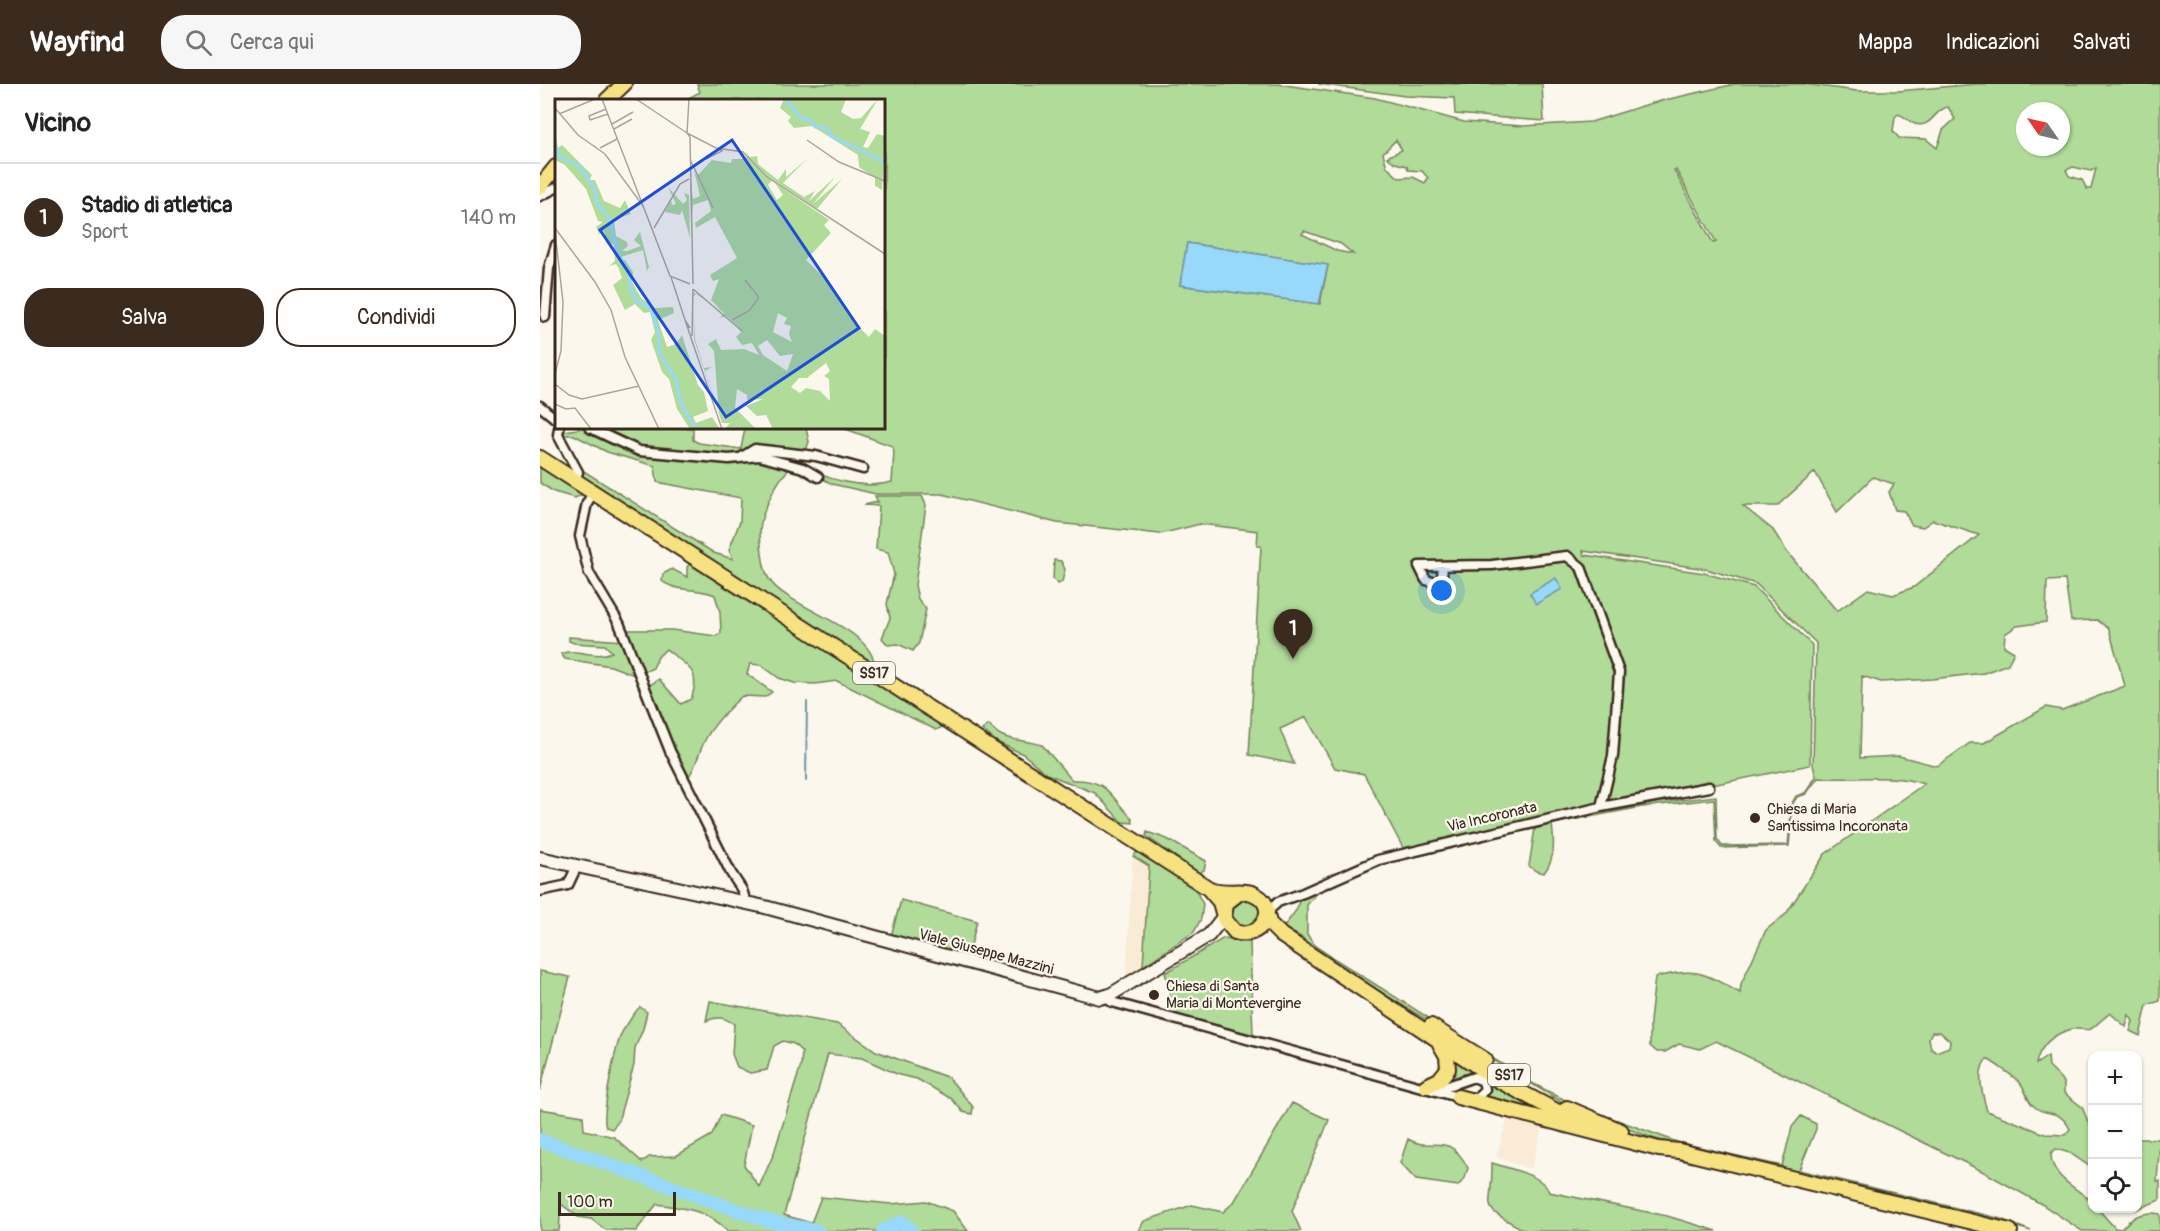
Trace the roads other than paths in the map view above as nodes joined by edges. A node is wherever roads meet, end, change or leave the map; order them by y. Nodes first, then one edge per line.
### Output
1 (555, 168) edge
2 (540, 187) edge
3 (555, 188) edge
4 (540, 196) edge
5 (555, 248) edge
6 (544, 316) dead end
7 (540, 406) edge
8 (555, 418) edge
9 (559, 429) edge
10 (592, 429) edge
11 (742, 457) junction
12 (540, 458) edge
13 (863, 469) dead end
14 (818, 477) dead end
15 (575, 481) junction
16 (593, 493) junction
17 (1443, 566) dead end
18 (1709, 787) dead end
19 (1601, 807) junction
20 (540, 858) edge
21 (577, 866) junction
22 (1208, 888) junction
23 (540, 891) edge
24 (1239, 893) junction
25 (1260, 897) junction
26 (1288, 898) junction
27 (746, 902) junction
28 (1224, 914) junction
29 (1267, 914) junction
30 (1256, 932) junction
31 (1238, 933) junction
32 (1281, 935) junction
33 (1209, 936) junction
34 (1349, 979) junction
35 (1121, 988) junction
36 (1104, 998) junction
37 (1129, 1007) junction
38 (1437, 1040) junction
39 (1423, 1086) junction
40 (1458, 1097) junction
41 (1611, 1135) junction
42 (1679, 1151) junction
43 (2010, 1231) edge

1 - 2 main road
3 - 4 street
5 - 6 street
7 - 8 street
9 - 15 street
10 - 11 street
11 - 13 street
11 - 14 street
12 - 15 main road, SS17
15 - 16 main road, SS17
16 - 22 main road, SS17
16 - 27 street
17 - 19 street
18 - 19 street, Via Incoronata
19 - 26 street, Via Incoronata
20 - 21 main road, Viale Giuseppe Mazzini
21 - 23 street
21 - 27 main road, Viale Giuseppe Mazzini
22 - 24 main road, SS17
22 - 28 main road, SS17
24 - 25 main road
24 - 28 main road
25 - 26 street, Via Incoronata
25 - 29 main road
26 - 29 street, Via Incoronata
27 - 36 main road, Viale Giuseppe Mazzini
28 - 31 main road
28 - 33 main road
29 - 30 main road
29 - 32 main road, SS17
30 - 31 main road
30 - 32 main road, SS17
31 - 33 main road
32 - 34 main road, SS17
33 - 35 main road
34 - 38 main road, SS17
34 - 42 main road, SS17
35 - 36 main road
35 - 37 street
36 - 37 street, Viale Giuseppe Mazzini
37 - 39 street, Viale Giuseppe Mazzini
38 - 39 main road
38 - 41 main road, SS17
39 - 40 street, Viale Giuseppe Mazzini
39 - 40 street, Viale Giuseppe Mazzini
40 - 41 main road
41 - 42 main road, SS17
42 - 43 main road, SS17

